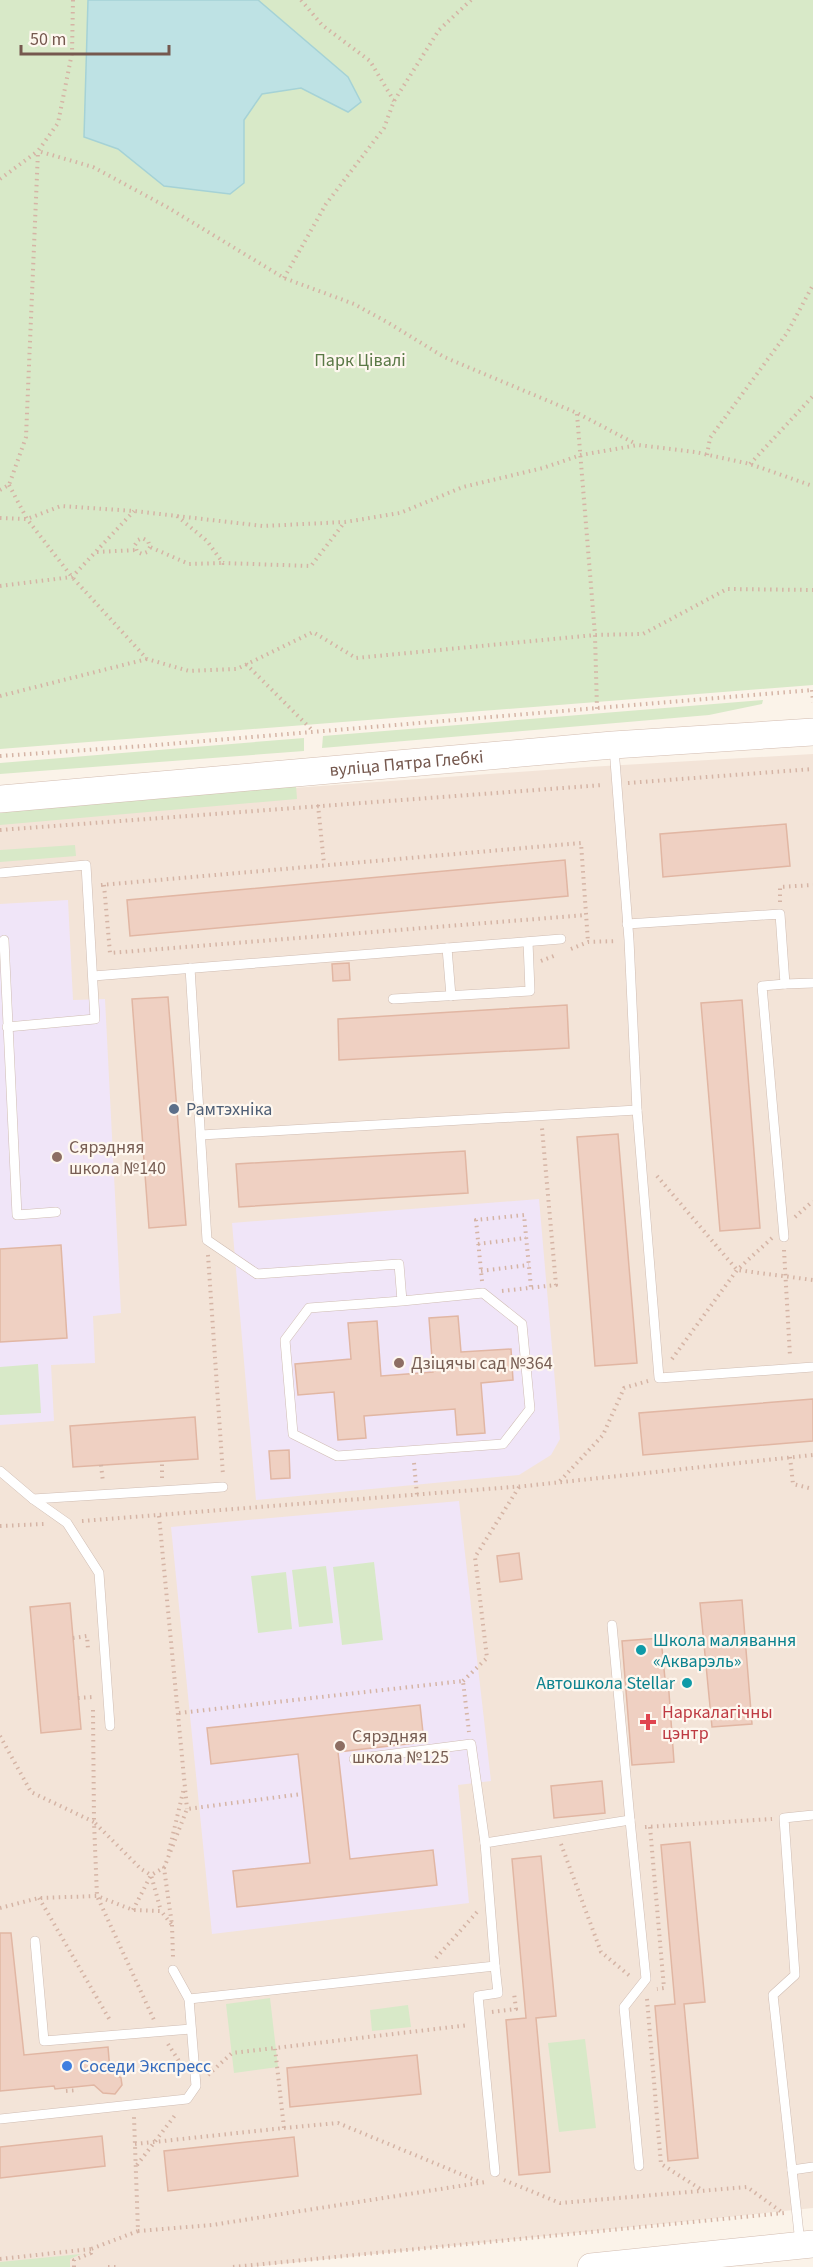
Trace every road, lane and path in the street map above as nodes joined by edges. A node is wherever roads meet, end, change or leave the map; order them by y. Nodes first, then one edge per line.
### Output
1 (73, 0) edge
2 (301, 0) edge
3 (471, 0) edge
4 (394, 101) junction
5 (38, 151) junction
6 (0, 179) edge
7 (284, 278) junction
8 (813, 285) edge
9 (813, 396) edge
10 (577, 413) junction
11 (638, 444) junction
12 (580, 455) junction
13 (707, 455) junction
14 (750, 464) junction
15 (9, 485) junction
16 (813, 486) edge
17 (0, 490) edge
18 (134, 511) junction
19 (176, 516) junction
20 (0, 518) edge
21 (27, 519) junction
22 (345, 522) junction
23 (150, 547) junction
24 (136, 550) junction
25 (96, 552) junction
26 (223, 563) junction
27 (72, 577) junction
28 (0, 586) edge
29 (813, 590) edge
30 (595, 635) junction
31 (147, 659) junction
32 (246, 664) junction
33 (812, 690) edge
34 (0, 696) edge
35 (813, 702) edge
36 (597, 709) junction
37 (314, 731) junction
38 (813, 732) edge
39 (613, 745) junction
40 (0, 756) edge
41 (813, 769) edge
42 (616, 784) junction
43 (0, 799) edge
44 (318, 805) junction
45 (0, 830) edge
46 (324, 864) junction
47 (0, 873) edge
48 (104, 885) junction
49 (813, 885) edge
50 (87, 886) junction
51 (780, 914) junction
52 (586, 915) junction
53 (627, 924) junction
54 (561, 939) dead end
55 (4, 940) dead end
56 (629, 940) junction
57 (528, 942) junction
58 (447, 948) junction
59 (190, 968) junction
60 (93, 976) junction
61 (813, 982) edge
62 (785, 984) junction
63 (451, 996) junction
64 (393, 999) dead end
65 (7, 1027) junction
66 (637, 1110) junction
67 (540, 1115) junction
68 (201, 1135) junction
69 (641, 1157) junction
70 (813, 1201) edge
71 (56, 1212) dead end
72 (783, 1232) junction
73 (526, 1238) junction
74 (478, 1244) junction
75 (529, 1265) junction
76 (737, 1270) junction
77 (481, 1271) junction
78 (786, 1276) junction
79 (209, 1279) dead end
80 (813, 1280) edge
81 (531, 1288) junction
82 (483, 1293) junction
83 (402, 1300) junction
84 (813, 1367) edge
85 (791, 1369) junction
86 (658, 1378) junction
87 (414, 1450) junction
88 (813, 1455) edge
89 (790, 1457) junction
90 (162, 1461) dead end
91 (101, 1465) dead end
92 (0, 1471) edge
93 (214, 1475) dead end
94 (162, 1478) junction
95 (172, 1478) dead end
96 (150, 1479) dead end
97 (95, 1482) dead end
98 (560, 1482) junction
99 (223, 1487) dead end
100 (519, 1487) junction
101 (813, 1489) edge
102 (417, 1495) junction
103 (33, 1499) junction
104 (159, 1516) junction
105 (67, 1522) junction
106 (0, 1526) edge
107 (612, 1625) dead end
108 (73, 1638) dead end
109 (89, 1656) dead end
110 (463, 1681) junction
111 (92, 1687) dead end
112 (93, 1697) junction
113 (78, 1698) dead end
114 (179, 1713) junction
115 (110, 1726) dead end
116 (0, 1736) edge
117 (471, 1744) junction
118 (354, 1759) dead end
119 (185, 1782) junction
120 (303, 1794) dead end
121 (187, 1809) junction
122 (813, 1815) edge
123 (756, 1820) dead end
124 (94, 1822) junction
125 (631, 1824) junction
126 (650, 1827) junction
127 (558, 1838) dead end
128 (485, 1843) junction
129 (164, 1868) junction
130 (151, 1875) junction
131 (97, 1896) junction
132 (39, 1898) junction
133 (490, 1898) junction
134 (0, 1908) edge
135 (133, 1910) junction
136 (162, 1911) junction
137 (172, 1925) junction
138 (35, 1941) dead end
139 (495, 1966) junction
140 (173, 1970) joint
141 (421, 1975) junction
142 (513, 1987) dead end
143 (644, 1988) junction
144 (189, 1999) junction
145 (516, 2009) dead end
146 (480, 2024) junction
147 (191, 2029) junction
148 (159, 2031) junction
149 (118, 2035) junction
150 (275, 2048) junction
151 (196, 2086) junction
152 (78, 2090) dead end
153 (66, 2091) dead end
154 (187, 2099) junction
155 (133, 2103) junction
156 (0, 2119) edge
157 (284, 2128) junction
158 (156, 2141) junction
159 (135, 2144) junction
160 (136, 2166) junction
161 (639, 2166) dead end
162 (813, 2167) edge
163 (792, 2170) junction
164 (497, 2176) joint
165 (489, 2181) dead end
166 (480, 2182) junction
167 (704, 2191) junction
168 (796, 2212) junction
169 (784, 2213) junction
170 (138, 2231) junction
171 (807, 2245) edge
172 (91, 2249) junction
173 (0, 2259) edge
174 (74, 2267) edge
175 (108, 2267) edge
176 (120, 2267) edge
177 (233, 2267) edge
178 (591, 2267) edge

1 - 5 path
2 - 4 path
3 - 4 path
4 - 7 path
5 - 6 path
5 - 7 path
5 - 15 path
7 - 10 path
8 - 13 path
9 - 14 path
10 - 11 path
10 - 12 path
11 - 12 path
11 - 13 path
12 - 22 path
12 - 30 path
13 - 14 path
14 - 16 path
15 - 17 path
15 - 21 path
18 - 19 path
18 - 21 path
18 - 25 path
19 - 22 path
19 - 26 path
20 - 21 path
21 - 27 path
22 - 26 path
23 - 24 path
23 - 24 path
23 - 26 path
24 - 25 path
25 - 27 path
27 - 28 path
27 - 31 path
29 - 30 path
30 - 32 path
30 - 36 path
31 - 32 path
31 - 34 path
32 - 37 path
33 - 35 path
33 - 36 path
36 - 37 path
37 - 40 path
38 - 39 main road, вуліца Пятра Глебкі
39 - 42 lane
39 - 43 main road, вуліца Пятра Глебкі
41 - 42 path
42 - 44 path
42 - 53 lane
44 - 45 path
44 - 46 path
46 - 48 path
46 - 52 path
47 - 50 lane
48 - 50 path
48 - 52 path
49 - 51 path
50 - 60 lane
51 - 53 lane
51 - 62 lane
52 - 56 path
53 - 56 lane
54 - 57 lane
55 - 65 lane
56 - 66 lane
57 - 58 lane
57 - 63 lane
58 - 59 lane
58 - 63 lane
59 - 60 lane
59 - 68 lane
60 - 65 lane
61 - 62 lane
62 - 72 lane
63 - 64 lane
65 - 71 lane
66 - 67 lane
66 - 69 lane
67 - 68 lane
67 - 81 path
68 - 83 lane
69 - 76 path
69 - 86 lane
70 - 72 path
72 - 76 path
72 - 78 path
73 - 74 path
73 - 74 path
73 - 75 path
74 - 77 path
75 - 77 path
75 - 81 path
76 - 78 path
76 - 86 path
77 - 82 path
78 - 80 path
78 - 85 path
79 - 93 path
81 - 82 path
82 - 83 lane
82 - 87 lane
83 - 87 lane
84 - 85 lane
85 - 86 lane
86 - 98 path
87 - 102 path
88 - 89 path
89 - 98 path
89 - 101 path
90 - 94 path
91 - 97 path
92 - 103 lane
94 - 95 path
94 - 96 path
98 - 100 path
99 - 103 lane
100 - 102 path
100 - 110 path
102 - 104 path
103 - 105 lane
104 - 105 path
104 - 114 path
105 - 106 path
105 - 115 lane
107 - 125 lane
108 - 109 path
110 - 114 path
110 - 117 path
111 - 112 path
112 - 113 path
112 - 124 path
114 - 119 path
116 - 124 path
117 - 118 lane
117 - 128 lane
119 - 121 path
119 - 129 path
120 - 121 path
121 - 129 path
122 - 163 lane
123 - 126 path
124 - 130 path
124 - 131 path
125 - 126 path
125 - 128 lane
125 - 143 lane
126 - 143 path
127 - 143 path
128 - 133 lane
129 - 130 path
129 - 137 path
130 - 135 path
130 - 136 path
131 - 132 path
131 - 135 path
131 - 148 path
132 - 134 path
132 - 149 path
133 - 139 lane
133 - 141 path
135 - 136 path
136 - 137 path
137 - 140 path
138 - 149 lane
139 - 141 lane
139 - 146 lane
140 - 144 lane
141 - 144 lane
142 - 145 path
143 - 161 lane
143 - 167 path
144 - 147 lane
146 - 150 path
146 - 164 lane
147 - 148 lane
147 - 151 lane
148 - 149 lane
148 - 151 path
150 - 151 path
150 - 157 path
151 - 154 lane
152 - 153 path
154 - 155 lane
154 - 158 path
155 - 156 lane
155 - 159 path
157 - 158 path
157 - 166 path
158 - 159 path
158 - 160 path
159 - 160 path
160 - 170 path
162 - 163 lane
163 - 168 lane
164 - 167 path
165 - 166 path
166 - 170 path
167 - 169 path
168 - 169 path
168 - 171 lane
169 - 177 path
170 - 172 path
171 - 178 main road
172 - 173 path
172 - 174 path
175 - 176 path

